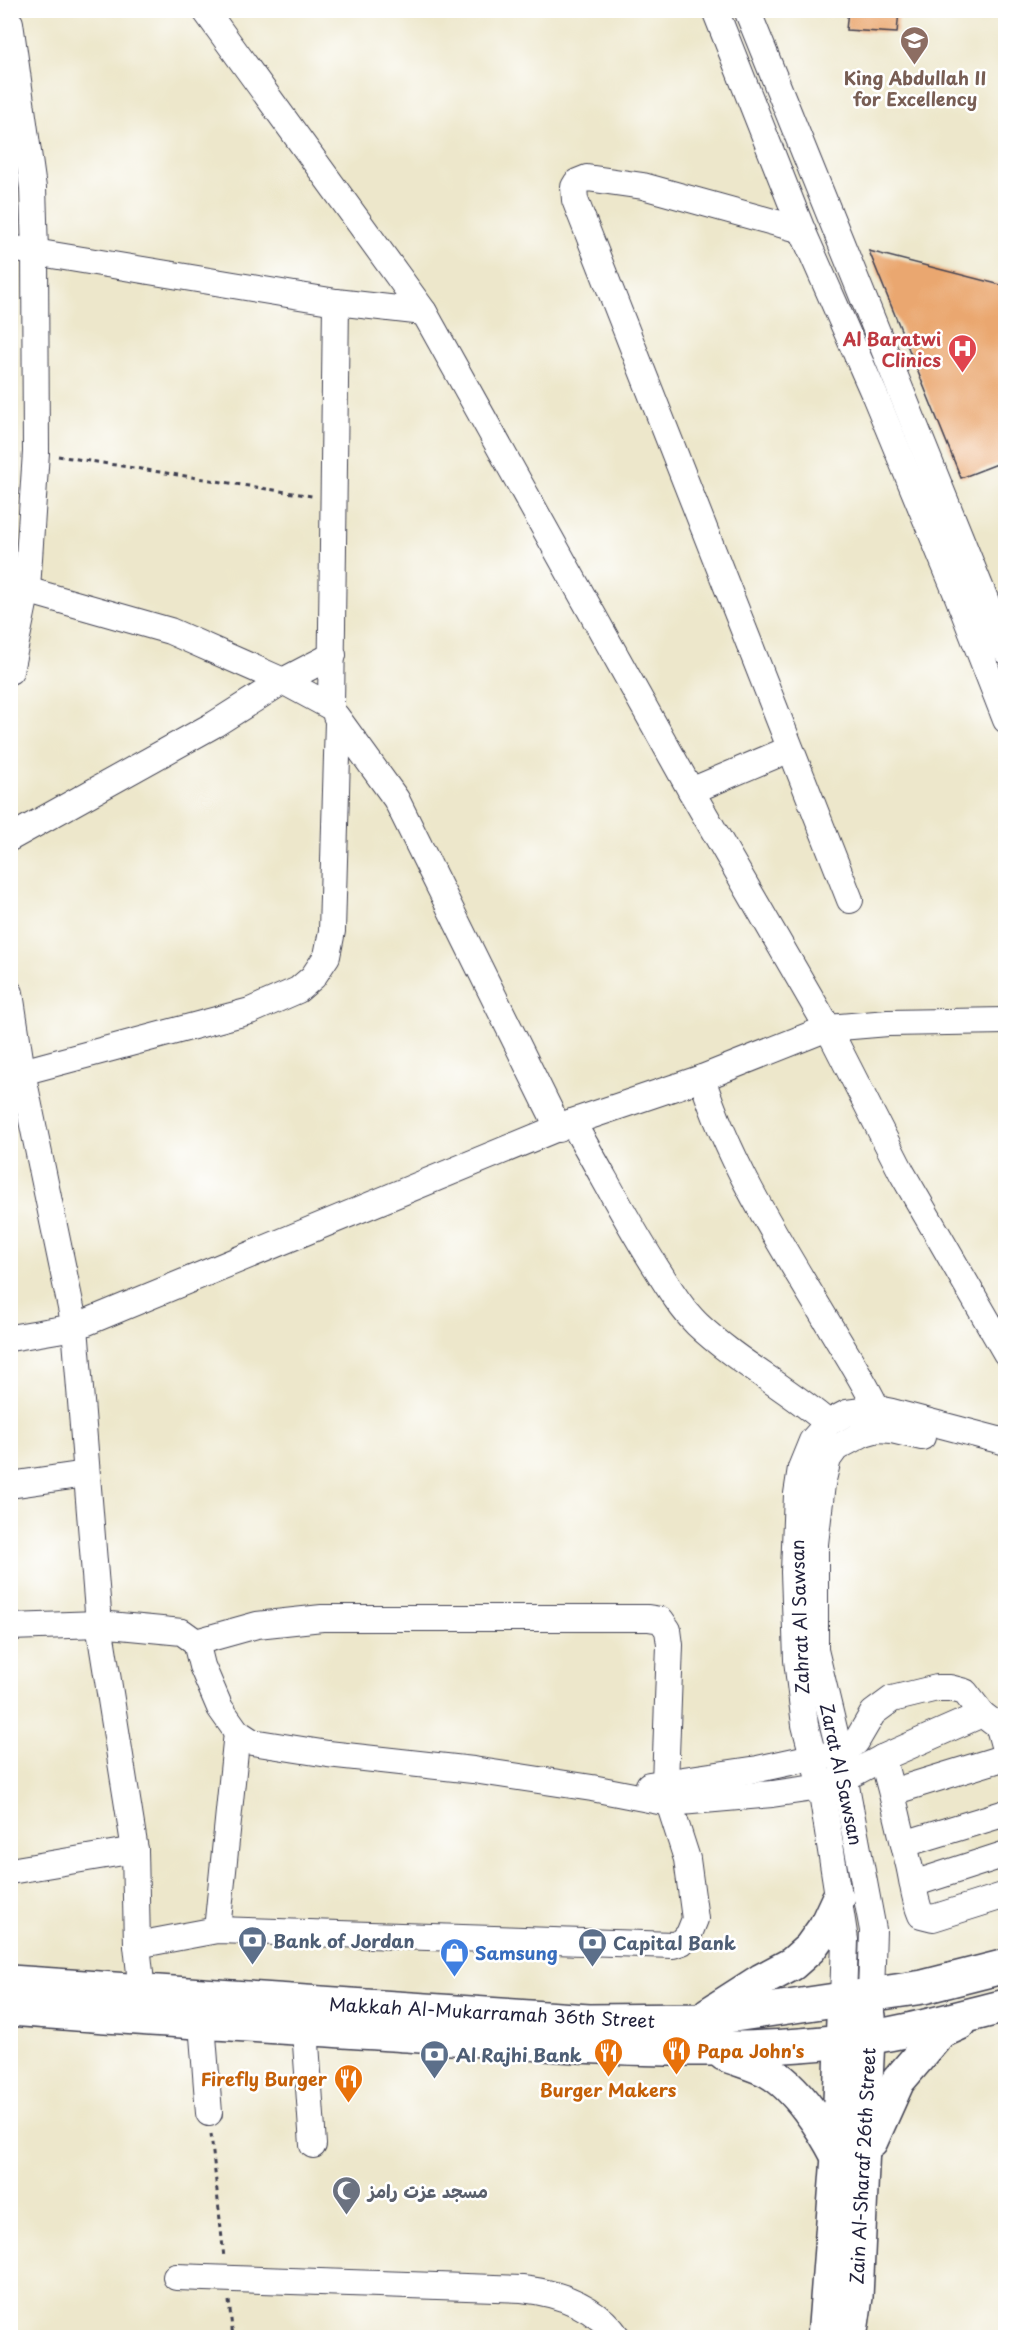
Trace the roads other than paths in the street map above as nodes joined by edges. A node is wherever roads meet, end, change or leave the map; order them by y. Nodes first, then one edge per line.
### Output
1 (205, 10) edge
2 (715, 10) edge
3 (747, 10) edge
4 (10, 23) edge
5 (802, 230) junction
6 (23, 250) edge
7 (336, 302) junction
8 (424, 312) junction
9 (19, 587) edge
10 (1005, 651) edge
11 (333, 655) junction
12 (10, 671) edge
13 (283, 681) junction
14 (335, 714) junction
15 (1005, 720) edge
16 (790, 748) junction
17 (691, 791) junction
18 (10, 838) edge
19 (850, 900) dead end
20 (10, 993) edge
21 (1005, 1021) edge
22 (828, 1028) junction
23 (22, 1072) junction
24 (702, 1078) junction
25 (566, 1126) junction
26 (75, 1326) junction
27 (10, 1338) edge
28 (1005, 1353) edge
29 (877, 1409) junction
30 (828, 1423) junction
31 (1005, 1443) edge
32 (1005, 1459) edge
33 (86, 1474) junction
34 (10, 1485) edge
35 (99, 1624) junction
36 (10, 1627) edge
37 (196, 1642) junction
38 (982, 1714) junction
39 (237, 1732) junction
40 (840, 1754) junction
41 (1005, 1755) edge
42 (813, 1757) junction
43 (882, 1758) junction
44 (832, 1783) junction
45 (892, 1792) junction
46 (667, 1793) junction
47 (1005, 1813) edge
48 (904, 1844) junction
49 (135, 1850) junction
50 (1005, 1854) edge
51 (10, 1871) edge
52 (913, 1884) junction
53 (1005, 1895) edge
54 (838, 1899) junction
55 (217, 1930) junction
56 (137, 1945) junction
57 (1005, 1966) edge
58 (10, 1982) edge
59 (142, 1992) junction
60 (857, 1997) junction
61 (995, 2008) edge
62 (10, 2009) edge
63 (700, 2020) junction
64 (202, 2023) junction
65 (305, 2029) junction
66 (855, 2039) junction
67 (714, 2050) junction
68 (209, 2113) road end
69 (313, 2145) dead end
70 (851, 2157) junction
71 (176, 2277) dead end
72 (618, 2337) edge
73 (824, 2337) edge
74 (850, 2337) edge

1 - 8 street
2 - 5 street
3 - 10 street
4 - 6 street
5 - 15 street
5 - 16 street
6 - 7 street
6 - 9 street
7 - 8 street
7 - 11 street
8 - 17 street
9 - 12 street
9 - 13 street
11 - 13 street
11 - 14 street
13 - 14 street
13 - 18 street
14 - 23 street
14 - 25 street
16 - 17 street
16 - 19 street
17 - 22 street
20 - 23 street
21 - 22 street
22 - 24 street
22 - 28 street
23 - 26 street
24 - 25 street
24 - 29 street
25 - 26 street
25 - 30 street
26 - 27 street
26 - 33 street
29 - 30 street
29 - 31 street
30 - 42 street, Zahrat Al Sawsan
32 - 40 street, Zarat Al Sawsan
33 - 34 street
33 - 35 street
35 - 36 street
35 - 37 street
35 - 49 street
37 - 39 street
37 - 46 street
38 - 40 street
38 - 41 street
38 - 43 street
39 - 46 street
39 - 55 street
40 - 42 street
40 - 44 street, Zarat Al Sawsan
41 - 45 street
42 - 44 street, Zahrat Al Sawsan
42 - 46 street
43 - 44 street
43 - 45 street
44 - 46 street
44 - 54 street, Zahrat Al Sawsan
44 - 60 street, Zarat Al Sawsan
45 - 48 street
46 - 55 street
47 - 48 street
48 - 52 street
49 - 51 street
49 - 56 street
50 - 52 street
52 - 53 street
54 - 60 street, Zahrat Al Sawsan
54 - 63 main road
55 - 56 street
56 - 59 street
57 - 60 main road, Makkah Al-Mukarramah 36th Street
58 - 59 main road, Makkah Al-Mukarramah 36th Street
59 - 63 main road, Makkah Al-Mukarramah 36th Street
60 - 63 main road, Makkah Al-Mukarramah 36th Street
60 - 66 main road, Zain Al-Sharaf 26th Street
61 - 66 main road, Makkah Al-Mukarramah 36th Street
61 - 70 main road
62 - 64 main road, Makkah Al-Mukarramah 36th Street
64 - 65 main road, Makkah Al-Mukarramah 36th Street
64 - 68 street
65 - 67 main road, Makkah Al-Mukarramah 36th Street
65 - 69 street
66 - 67 main road, Makkah Al-Mukarramah 36th Street
66 - 70 main road, Zain Al-Sharaf 26th Street
67 - 70 main road
70 - 73 main road, Zain Al-Sharaf 26th Street
70 - 74 main road, Zain Al-Sharaf 26th Street
71 - 72 street

